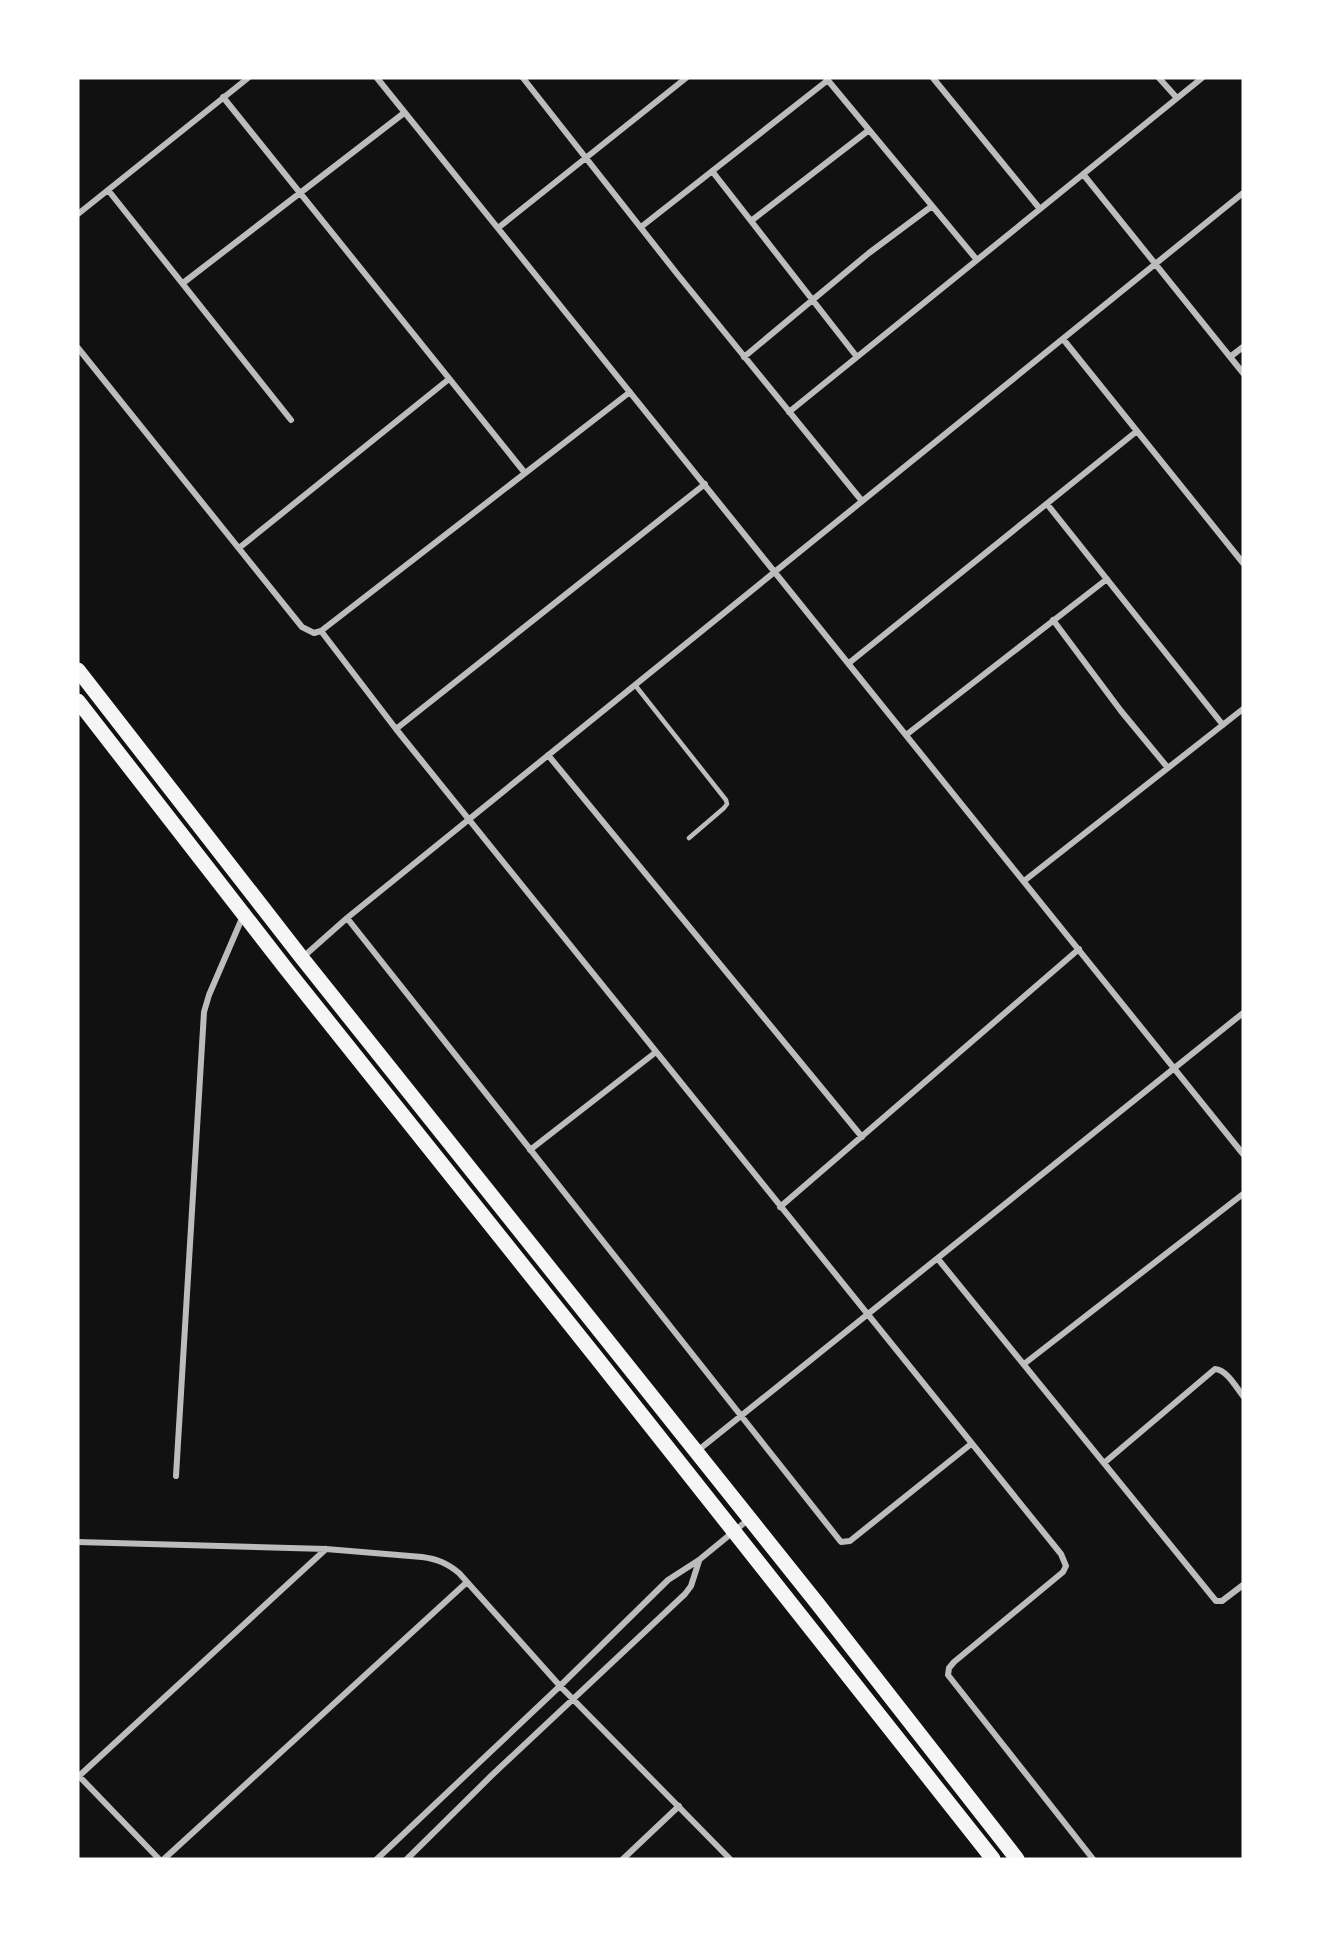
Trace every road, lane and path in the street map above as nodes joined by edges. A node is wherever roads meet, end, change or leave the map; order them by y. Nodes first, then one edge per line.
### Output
1 (248, 78) edge
2 (377, 78) edge
3 (523, 78) edge
4 (686, 78) edge
5 (933, 78) edge
6 (1159, 78) edge
7 (1202, 78) edge
8 (827, 79) edge
9 (223, 98) junction
10 (1177, 98) junction
11 (404, 113) junction
12 (869, 130) junction
13 (586, 158) junction
14 (712, 171) junction
15 (1083, 174) junction
16 (108, 190) junction
17 (300, 193) junction
18 (1243, 193) edge
19 (932, 206) junction
20 (1040, 209) junction
21 (78, 214) edge
22 (751, 221) junction
23 (641, 227) junction
24 (498, 228) junction
25 (977, 260) junction
26 (1155, 263) junction
27 (183, 283) junction
28 (812, 300) junction
29 (1063, 339) junction
30 (1243, 346) edge
31 (78, 348) edge
32 (744, 357) junction
33 (857, 357) junction
34 (1230, 357) junction
35 (1243, 373) edge
36 (449, 379) junction
37 (630, 392) junction
38 (789, 412) junction
39 (291, 420) dead end
40 (1137, 431) junction
41 (525, 473) junction
42 (705, 484) junction
43 (862, 501) junction
44 (1047, 504) junction
45 (239, 548) junction
46 (1243, 563) edge
47 (775, 572) junction
48 (1107, 579) junction
49 (1053, 620) junction
50 (321, 631) junction
51 (849, 663) junction
52 (78, 670) edge
53 (635, 685) junction
54 (78, 701) edge
55 (1243, 709) edge
56 (1223, 725) junction
57 (396, 729) junction
58 (906, 735) junction
59 (548, 755) junction
60 (1168, 768) junction
61 (469, 819) junction
62 (689, 838) dead end
63 (1023, 881) junction
64 (244, 913) junction
65 (346, 918) junction
66 (1079, 950) junction
67 (302, 958) junction
68 (1243, 1013) edge
69 (656, 1052) junction
70 (1174, 1067) junction
71 (862, 1137) junction
72 (530, 1150) junction
73 (1243, 1154) edge
74 (1243, 1194) edge
75 (780, 1207) junction
76 (938, 1259) junction
77 (867, 1316) junction
78 (1024, 1365) junction
79 (1243, 1396) edge
80 (740, 1417) junction
81 (971, 1444) junction
82 (696, 1453) junction
83 (1104, 1463) junction
84 (176, 1476) dead end
85 (749, 1519) junction
86 (734, 1531) junction
87 (78, 1542) edge
88 (326, 1549) junction
89 (699, 1560) junction
90 (466, 1583) junction
91 (1243, 1585) edge
92 (561, 1686) junction
93 (574, 1700) junction
94 (78, 1776) edge
95 (680, 1806) junction
96 (162, 1859) edge
97 (377, 1859) edge
98 (407, 1859) edge
99 (623, 1859) edge
100 (730, 1859) edge
101 (993, 1859) edge
102 (1017, 1859) edge
103 (1093, 1859) edge

1 - 9 street
2 - 11 street
3 - 13 street
4 - 13 street
5 - 20 street
6 - 10 street
7 - 10 street
8 - 12 street
8 - 14 street
9 - 16 street
9 - 17 street
10 - 15 street
11 - 17 street
11 - 24 street
12 - 19 street
12 - 22 street
13 - 23 street
13 - 24 street
14 - 22 street
14 - 23 street
15 - 20 street
15 - 26 street
16 - 21 street
16 - 27 street
17 - 27 street
17 - 36 street
18 - 26 street
19 - 25 street
19 - 28 street
20 - 25 street
22 - 28 street
23 - 32 street
24 - 37 street
25 - 33 street
26 - 29 street
26 - 34 street
27 - 39 street
28 - 32 street
28 - 33 street
29 - 40 street
29 - 43 street
30 - 34 street
31 - 45 street
32 - 38 street
33 - 38 street
34 - 35 street
36 - 41 street
36 - 45 street
37 - 41 street
37 - 42 street
38 - 43 street
40 - 44 street
40 - 46 street
41 - 50 street
42 - 47 street
42 - 57 street
43 - 47 street
44 - 48 street
44 - 51 street
45 - 50 street
47 - 51 street
47 - 53 street
48 - 49 street
48 - 56 street
49 - 58 street
49 - 60 street
50 - 57 street
51 - 58 street
52 - 67 highway
53 - 59 street
53 - 62 lane
54 - 64 highway
55 - 56 street
56 - 60 street
57 - 61 street
58 - 63 street
59 - 61 street
59 - 71 street
60 - 63 street
61 - 65 street
61 - 69 street
63 - 66 street
64 - 84 street
64 - 86 highway
65 - 67 street
65 - 72 street
66 - 70 street
66 - 71 street
67 - 82 highway
68 - 70 street
69 - 72 street
69 - 75 street
70 - 73 street
70 - 76 street
71 - 75 street
72 - 80 street
74 - 78 street
75 - 77 street
76 - 77 street
76 - 78 street
77 - 80 street
77 - 81 street
78 - 83 street
79 - 83 street
80 - 81 street
80 - 82 street
81 - 103 street
82 - 85 highway
83 - 91 street
85 - 86 street
85 - 102 highway
86 - 89 street
86 - 101 highway
87 - 88 street
88 - 90 street
88 - 94 street
89 - 92 street
89 - 93 street
90 - 92 street
90 - 96 street
92 - 93 street
92 - 97 street
93 - 95 street
93 - 98 street
94 - 96 street
95 - 99 street
95 - 100 street

